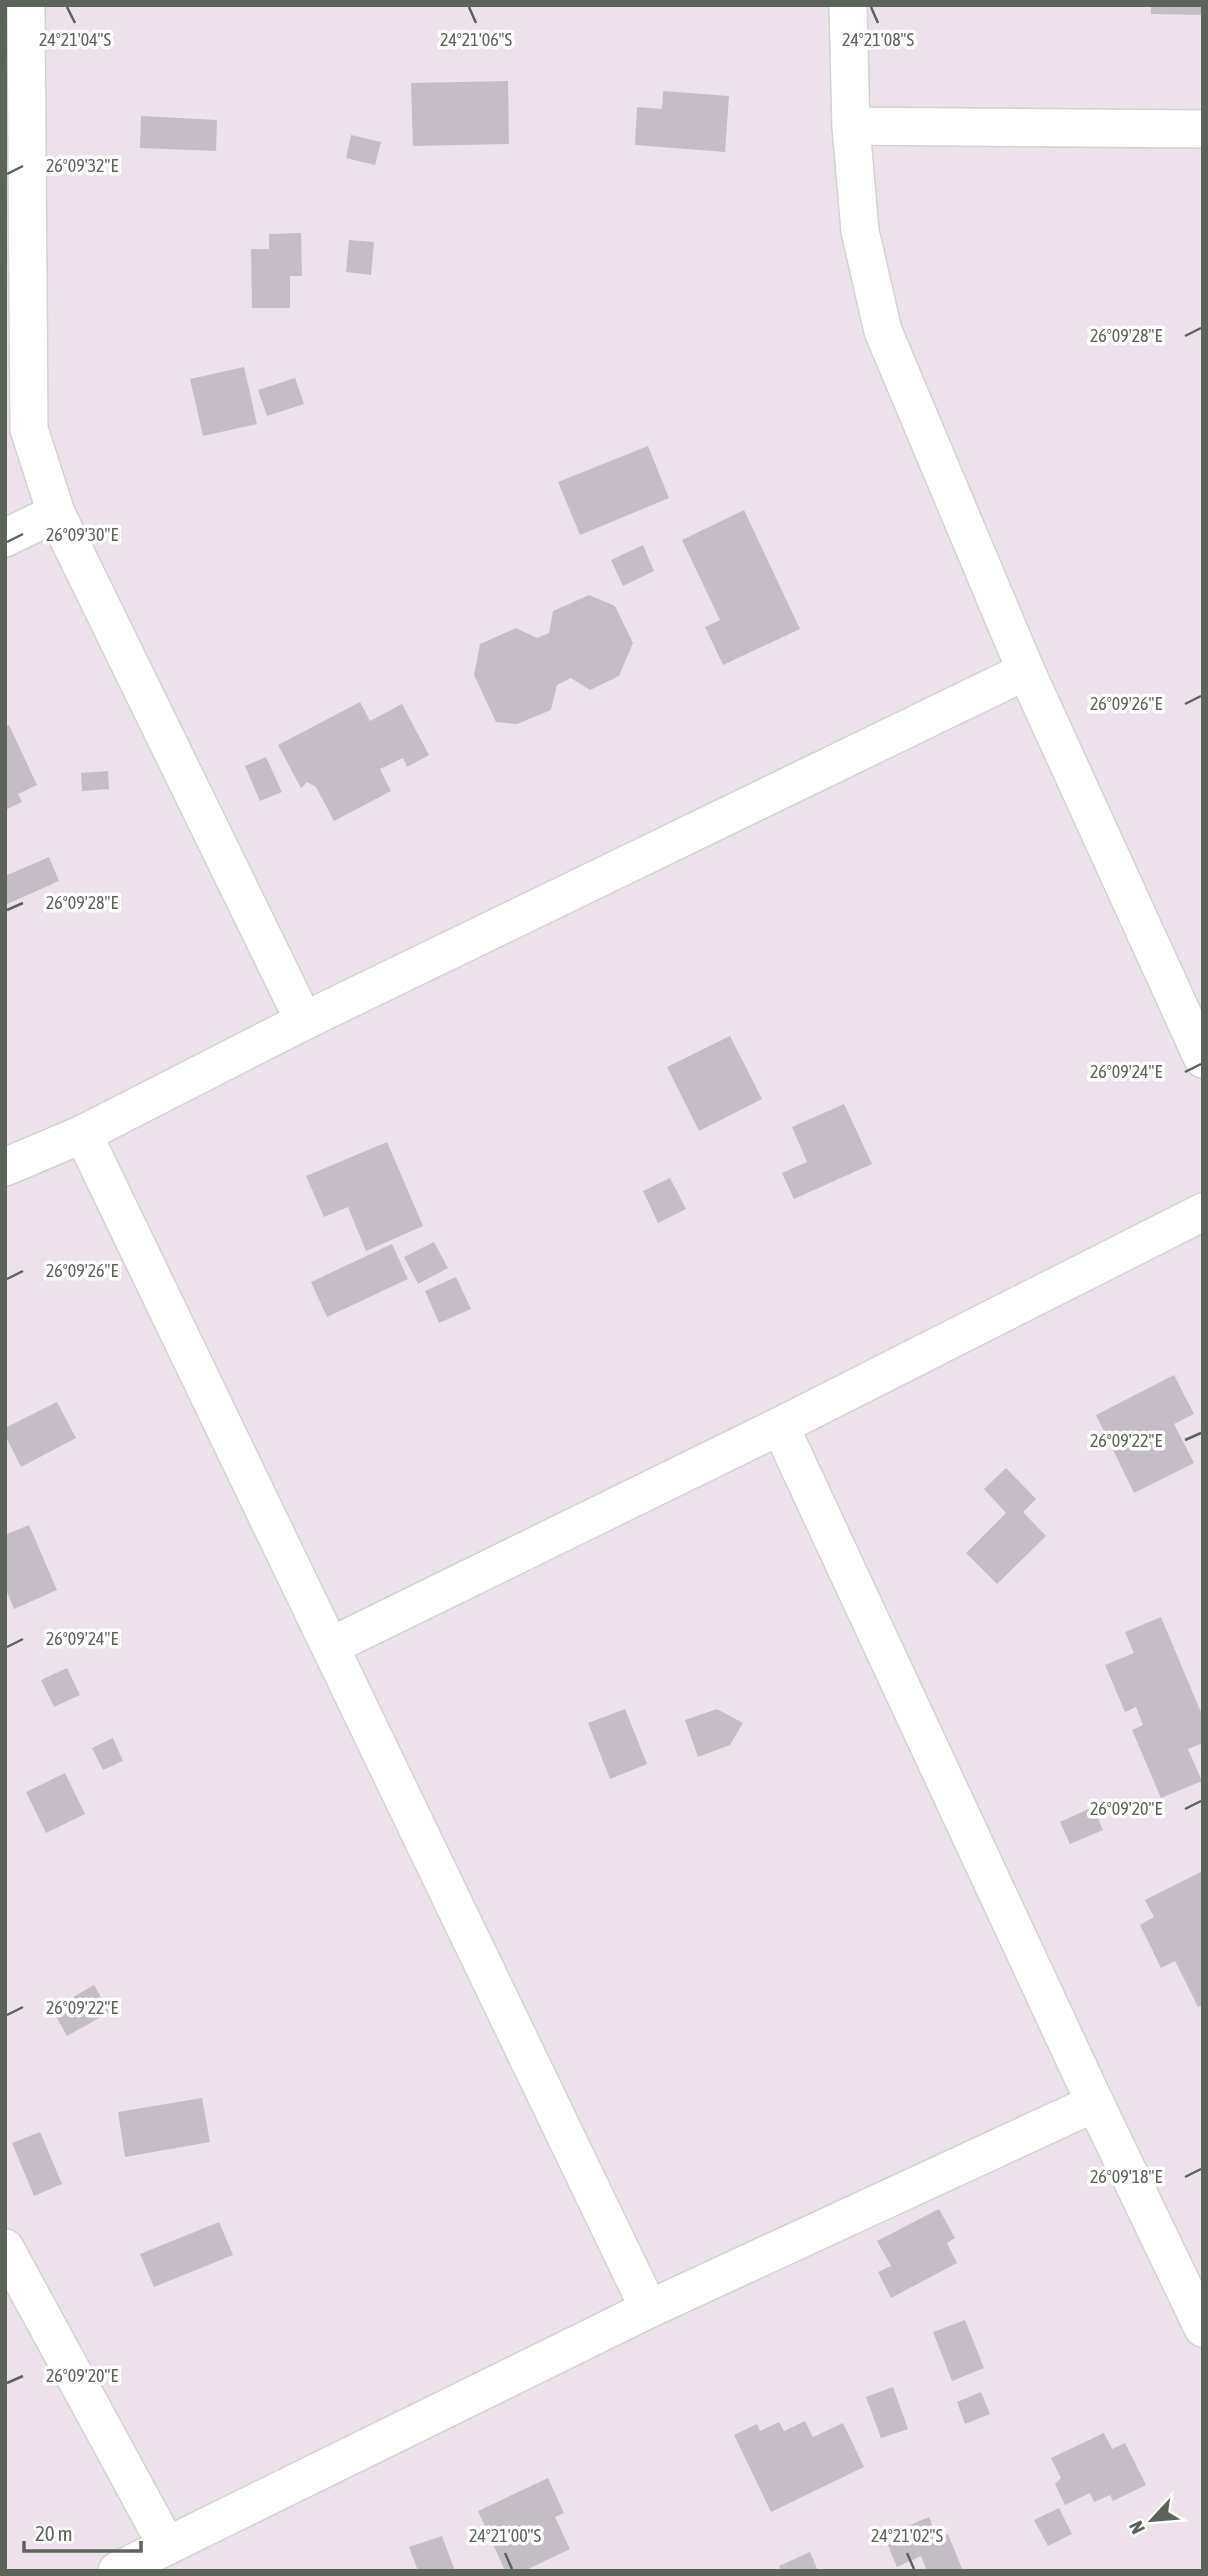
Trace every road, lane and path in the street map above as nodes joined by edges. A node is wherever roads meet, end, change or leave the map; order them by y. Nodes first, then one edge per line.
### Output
1 (26, 5) edge
2 (848, 5) edge
3 (851, 126) junction
4 (1203, 129) edge
5 (17, 429) edge
6 (56, 513) junction
7 (5, 538) edge
8 (1026, 671) junction
9 (304, 1021) junction
10 (1202, 1056) edge
11 (83, 1134) junction
12 (5, 1167) edge
13 (1203, 1212) edge
14 (780, 1426) junction
15 (331, 1646) junction
16 (1095, 2103) junction
17 (5, 2248) edge
18 (649, 2309) junction
19 (1203, 2328) edge
20 (167, 2546) junction
21 (117, 2571) edge

1 - 5 street
2 - 3 street
3 - 4 street
3 - 8 street
5 - 6 street
6 - 7 street
6 - 9 street
8 - 9 street
8 - 10 street
9 - 11 street
11 - 12 street
11 - 15 street
13 - 14 street
14 - 15 street
14 - 16 street
15 - 18 street
16 - 18 street
16 - 19 street
17 - 20 street
18 - 20 street
20 - 21 street

